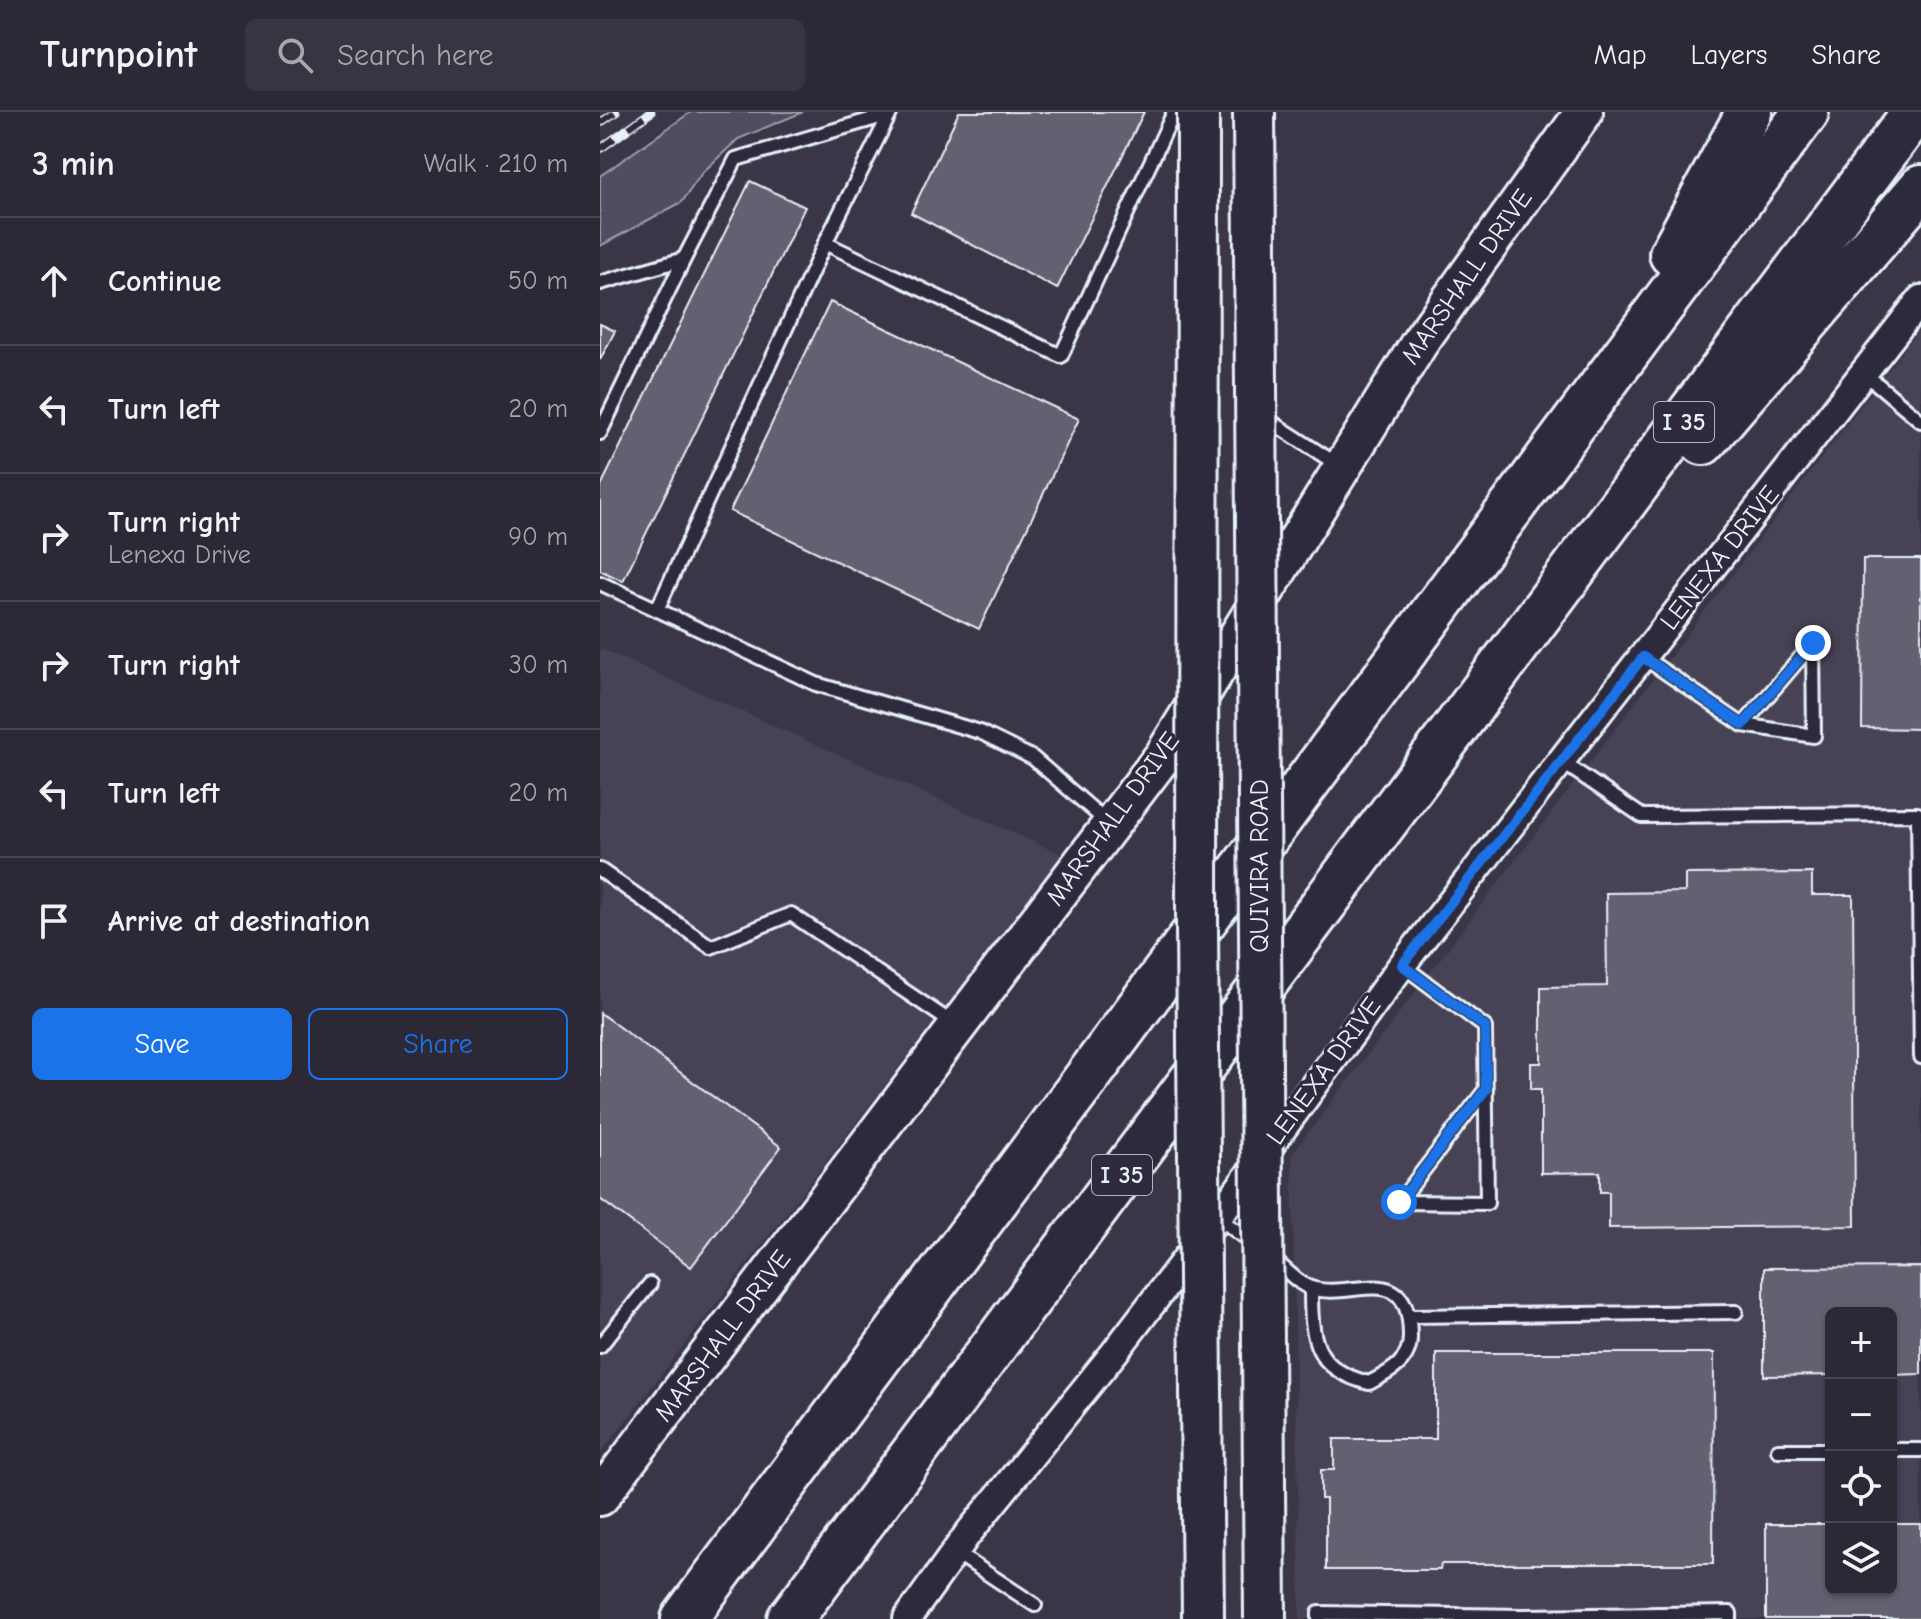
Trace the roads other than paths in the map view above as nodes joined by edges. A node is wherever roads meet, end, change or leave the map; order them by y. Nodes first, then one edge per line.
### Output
1 (1174, 112) edge
2 (1198, 112) edge
3 (1254, 112) edge
4 (1584, 112) edge
5 (1749, 112) edge
6 (1806, 112) edge
7 (1915, 112) edge
8 (891, 113) edge
9 (1921, 188) edge
10 (825, 243) junction
11 (684, 259) junction
12 (600, 283) edge
13 (1921, 299) edge
14 (1864, 373) junction
15 (1595, 394) junction
16 (1267, 419) dead end
17 (1921, 421) edge
18 (600, 433) edge
19 (1341, 467) junction
20 (600, 583) edge
21 (657, 610) junction
22 (1643, 657) junction
23 (1743, 725) junction
24 (1453, 732) junction
25 (1562, 762) junction
26 (1111, 825) junction
27 (600, 870) edge
28 (1402, 965) junction
29 (958, 1027) junction
30 (1921, 1057) edge
31 (1486, 1089) junction
32 (1218, 1217) junction
33 (650, 1284) dead end
34 (1311, 1288) junction
35 (1736, 1312) dead end
36 (1410, 1316) junction
37 (600, 1346) edge
38 (1778, 1450) dead end
39 (1825, 1450) edge
40 (1897, 1450) edge
41 (1921, 1450) edge
42 (600, 1497) edge
43 (955, 1552) junction
44 (1035, 1605) dead end
45 (1524, 1618) edge
46 (684, 1619) edge
47 (790, 1619) edge
48 (907, 1619) edge
49 (1203, 1619) edge
50 (1265, 1619) edge
51 (1319, 1619) edge
52 (1730, 1619) edge

1 - 10 lane
2 - 49 main road, bridge
3 - 50 main road, QUIVIRA ROAD, bridge
4 - 19 street, MARSHALL DRIVE
5 - 15 highway
6 - 15 highway
7 - 24 highway, I 35
8 - 10 lane
8 - 11 lane
9 - 24 highway
10 - 21 lane
11 - 12 lane
11 - 18 lane
13 - 14 street, LENEXA DRIVE
14 - 17 lane
14 - 22 street, LENEXA DRIVE
15 - 46 highway
16 - 19 lane
19 - 26 street, MARSHALL DRIVE
20 - 21 lane
21 - 26 lane
22 - 23 lane
22 - 25 street, LENEXA DRIVE
23 - 23 lane
24 - 47 highway, I 35
25 - 28 street, LENEXA DRIVE
25 - 30 lane
26 - 29 street, MARSHALL DRIVE
27 - 29 lane
28 - 31 lane
28 - 32 street, LENEXA DRIVE
29 - 42 street, MARSHALL DRIVE
31 - 31 lane
32 - 34 lane
32 - 43 street, LENEXA DRIVE
33 - 37 lane
34 - 36 lane
34 - 36 lane
35 - 36 lane
38 - 39 lane
40 - 41 lane
43 - 44 lane
43 - 48 street, LENEXA DRIVE
45 - 51 lane
45 - 52 lane

